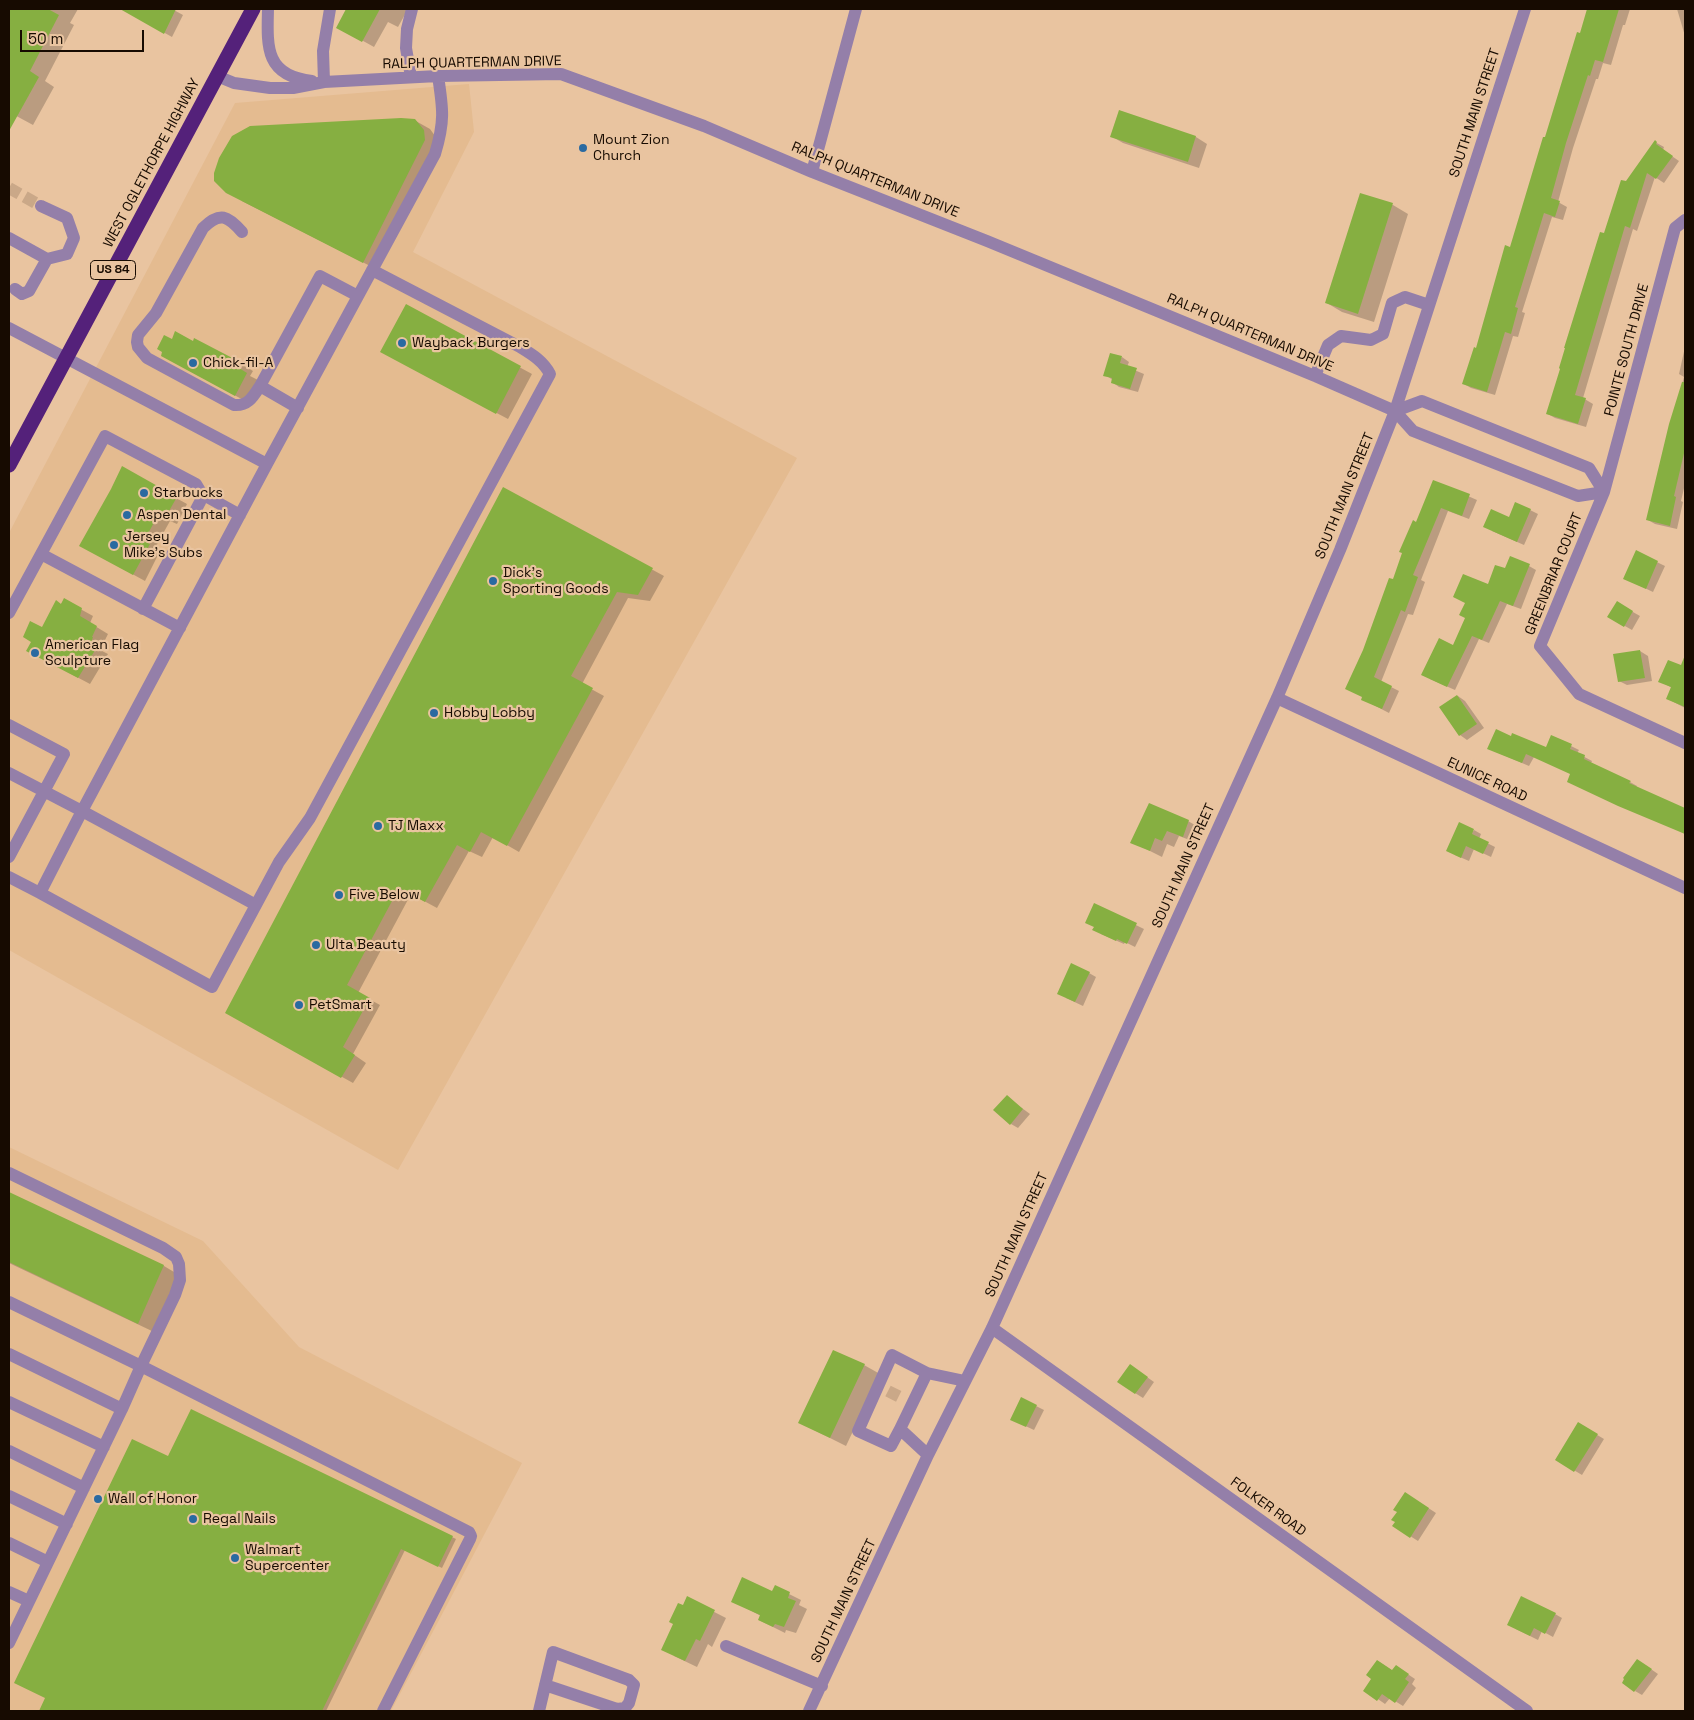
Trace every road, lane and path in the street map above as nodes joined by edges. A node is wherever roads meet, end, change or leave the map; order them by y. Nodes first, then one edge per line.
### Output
1 (253, 9) edge
2 (268, 9) edge
3 (330, 9) edge
4 (412, 9) edge
5 (856, 9) edge
6 (1525, 9) edge
7 (217, 76) junction
8 (438, 76) junction
9 (411, 77) junction
10 (324, 82) junction
11 (812, 172) junction
12 (41, 206) tunnel mouth
13 (1685, 220) edge
14 (242, 232) dead end
15 (9, 238) edge
16 (47, 259) junction
17 (372, 270) junction
18 (15, 289) dead end
19 (358, 296) junction
20 (1429, 306) junction
21 (9, 328) edge
22 (66, 359) junction
23 (1315, 376) junction
24 (260, 386) junction
25 (298, 408) junction
26 (1395, 411) junction
27 (267, 464) junction
28 (9, 465) edge
29 (1604, 492) junction
30 (202, 494) junction
31 (240, 514) junction
32 (41, 554) junction
33 (143, 609) junction
34 (9, 613) edge
35 (180, 628) junction
36 (1277, 698) junction
37 (9, 725) edge
38 (1685, 743) edge
39 (9, 772) edge
40 (44, 791) junction
41 (82, 811) junction
42 (9, 857) edge
43 (9, 877) edge
44 (1685, 888) edge
45 (40, 893) junction
46 (256, 905) junction
47 (9, 1174) edge
48 (9, 1302) edge
49 (992, 1328) junction
50 (9, 1354) edge
51 (140, 1366) junction
52 (927, 1373) junction
53 (965, 1381) junction
54 (9, 1402) edge
55 (122, 1409) junction
56 (900, 1429) junction
57 (104, 1447) junction
58 (9, 1451) edge
59 (928, 1456) junction
60 (84, 1488) junction
61 (9, 1496) edge
62 (66, 1524) junction
63 (9, 1543) edge
64 (48, 1562) junction
65 (9, 1592) edge
66 (29, 1601) junction
67 (10, 1639) edge
68 (726, 1646) dead end
69 (545, 1685) junction
70 (822, 1686) junction
71 (383, 1711) edge
72 (539, 1711) edge
73 (809, 1711) edge
74 (1527, 1711) edge

1 - 7 highway, WEST OGLETHORPE HIGHWAY / US 84
2 - 10 street, RALPH QUARTERMAN DRIVE
3 - 10 street
4 - 9 street
5 - 11 street
6 - 20 street, SOUTH MAIN STREET
7 - 10 street, RALPH QUARTERMAN DRIVE
7 - 22 highway, WEST OGLETHORPE HIGHWAY / US 84
8 - 9 street, RALPH QUARTERMAN DRIVE
8 - 11 street, RALPH QUARTERMAN DRIVE
8 - 17 street
9 - 10 street, RALPH QUARTERMAN DRIVE
11 - 23 street, RALPH QUARTERMAN DRIVE
12 - 16 street
13 - 29 street, POINTE SOUTH DRIVE
14 - 24 street
15 - 16 street
16 - 18 street
17 - 19 street
17 - 46 street
19 - 24 street
19 - 25 street
20 - 23 street
20 - 26 street, SOUTH MAIN STREET
21 - 22 street
22 - 27 street
22 - 28 highway, WEST OGLETHORPE HIGHWAY / US 84
23 - 26 street, RALPH QUARTERMAN DRIVE
24 - 25 street
25 - 27 street
26 - 29 street, RALPH QUARTERMAN DRIVE
26 - 29 street
26 - 36 street, SOUTH MAIN STREET
27 - 31 street
29 - 38 street, GREENBRIAR COURT
30 - 31 street
30 - 32 street
30 - 33 street
31 - 35 street
32 - 33 street
32 - 34 street
33 - 35 street
35 - 41 street
36 - 44 street, EUNICE ROAD
36 - 49 street, SOUTH MAIN STREET
37 - 40 street
39 - 40 street
40 - 41 street
40 - 42 street
41 - 45 street
41 - 46 street
43 - 45 street
45 - 46 street
47 - 51 street
48 - 51 street
49 - 53 street, SOUTH MAIN STREET
49 - 74 street, FOLKER ROAD
50 - 55 street
51 - 55 street
51 - 71 street
52 - 53 street
52 - 56 street
52 - 56 street
53 - 59 street, SOUTH MAIN STREET
54 - 57 street
55 - 57 street
56 - 59 street
57 - 60 street
58 - 60 street
59 - 70 street, SOUTH MAIN STREET
60 - 62 street
61 - 62 street
62 - 64 street
63 - 64 street
64 - 66 street
65 - 66 street
66 - 67 street
68 - 70 street
69 - 69 street
69 - 72 street
70 - 73 street, SOUTH MAIN STREET

